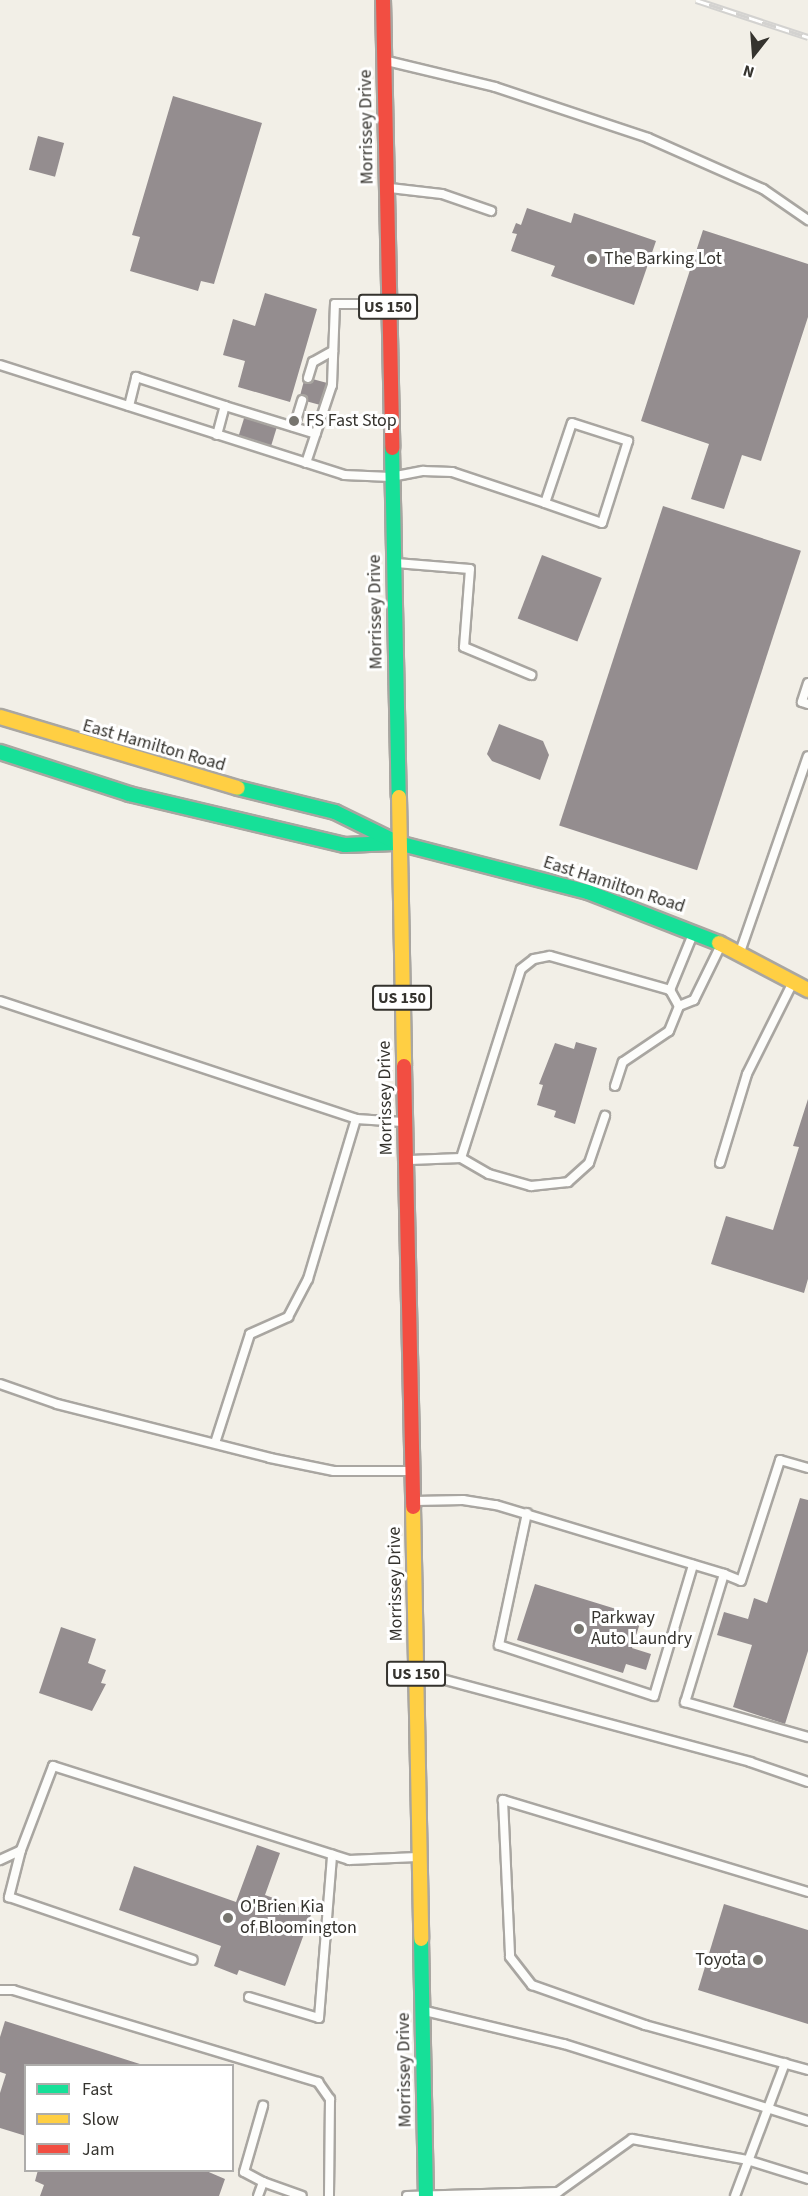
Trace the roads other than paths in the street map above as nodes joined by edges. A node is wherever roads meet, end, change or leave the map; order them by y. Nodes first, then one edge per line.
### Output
1 (382, 0) edge
2 (384, 60) junction
3 (386, 188) junction
4 (491, 211) dead end
5 (808, 220) edge
6 (388, 304) junction
7 (333, 351) junction
8 (0, 365) edge
9 (308, 378) dead end
10 (302, 400) dead end
11 (129, 406) junction
12 (225, 406) junction
13 (294, 427) junction
14 (316, 434) junction
15 (217, 435) junction
16 (306, 463) junction
17 (392, 477) junction
18 (545, 503) junction
19 (393, 562) junction
20 (531, 675) dead end
21 (808, 683) edge
22 (808, 704) edge
23 (0, 717) edge
24 (0, 752) edge
25 (808, 756) edge
26 (398, 843) junction
27 (694, 931) junction
28 (722, 944) junction
29 (740, 952) junction
30 (793, 981) junction
31 (670, 990) junction
32 (808, 990) edge
33 (0, 1000) edge
34 (679, 1006) junction
35 (615, 1086) dead end
36 (605, 1116) dead end
37 (356, 1119) junction
38 (404, 1122) junction
39 (461, 1158) junction
40 (405, 1160) junction
41 (720, 1164) dead end
42 (0, 1384) edge
43 (215, 1443) junction
44 (808, 1468) edge
45 (411, 1471) junction
46 (412, 1501) junction
47 (527, 1513) junction
48 (693, 1565) junction
49 (724, 1574) junction
50 (416, 1672) junction
51 (808, 1737) edge
52 (808, 1782) edge
53 (21, 1850) junction
54 (332, 1855) junction
55 (419, 1857) junction
56 (0, 1860) edge
57 (808, 1892) edge
58 (193, 1960) dead end
59 (0, 1990) edge
60 (249, 1997) dead end
61 (422, 2010) junction
62 (785, 2064) junction
63 (808, 2070) edge
64 (263, 2106) dead end
65 (767, 2108) junction
66 (808, 2121) edge
67 (747, 2160) junction
68 (808, 2179) edge
69 (263, 2182) junction
70 (559, 2194) edge
71 (426, 2195) edge
72 (258, 2196) edge
73 (302, 2196) edge
74 (329, 2196) edge
75 (407, 2196) edge
76 (735, 2196) edge

1 - 2 main road, Morrissey Drive / US 150
2 - 3 main road, Morrissey Drive / US 150
2 - 5 lane
3 - 4 lane
3 - 6 main road, Morrissey Drive / US 150
6 - 7 lane
6 - 17 main road, Morrissey Drive / US 150
7 - 9 lane
7 - 14 lane
8 - 11 lane
10 - 13 lane
11 - 12 lane
11 - 15 lane
12 - 13 lane
12 - 15 lane
13 - 14 lane
14 - 16 lane
15 - 16 lane
16 - 17 lane
17 - 18 lane
17 - 19 main road, Morrissey Drive / US 150
18 - 18 lane
19 - 20 lane
19 - 26 main road, Morrissey Drive / US 150
21 - 22 lane
23 - 26 main road, East Hamilton Road
24 - 26 main road, East Hamilton Road
25 - 29 lane
26 - 27 main road, East Hamilton Road
26 - 38 main road, Morrissey Drive / US 150
27 - 28 main road, East Hamilton Road
27 - 31 lane
28 - 29 main road, East Hamilton Road
28 - 34 lane
29 - 30 main road, East Hamilton Road
30 - 32 main road, East Hamilton Road
30 - 41 lane
31 - 34 lane
31 - 39 lane
33 - 37 lane
34 - 35 lane
36 - 39 lane
37 - 38 lane
37 - 43 lane
38 - 40 main road, Morrissey Drive / US 150
39 - 40 lane
40 - 45 main road, Morrissey Drive / US 150
42 - 43 lane
43 - 45 lane
44 - 49 lane
45 - 46 main road, Morrissey Drive / US 150
46 - 47 lane
46 - 50 main road, Morrissey Drive / US 150
47 - 48 lane
47 - 48 lane
48 - 49 lane
49 - 51 lane
50 - 52 lane
50 - 55 main road, Morrissey Drive / US 150
53 - 54 lane
53 - 56 lane
53 - 58 lane
54 - 55 lane
54 - 60 lane
55 - 61 main road, Morrissey Drive / US 150
57 - 62 lane
59 - 74 lane
61 - 65 lane
61 - 71 main road, Morrissey Drive / US 150
62 - 63 lane
62 - 65 lane
64 - 69 lane
65 - 66 lane
65 - 67 lane
67 - 68 lane
67 - 70 lane
67 - 76 lane
69 - 72 lane
69 - 73 lane
70 - 71 lane
71 - 75 lane

